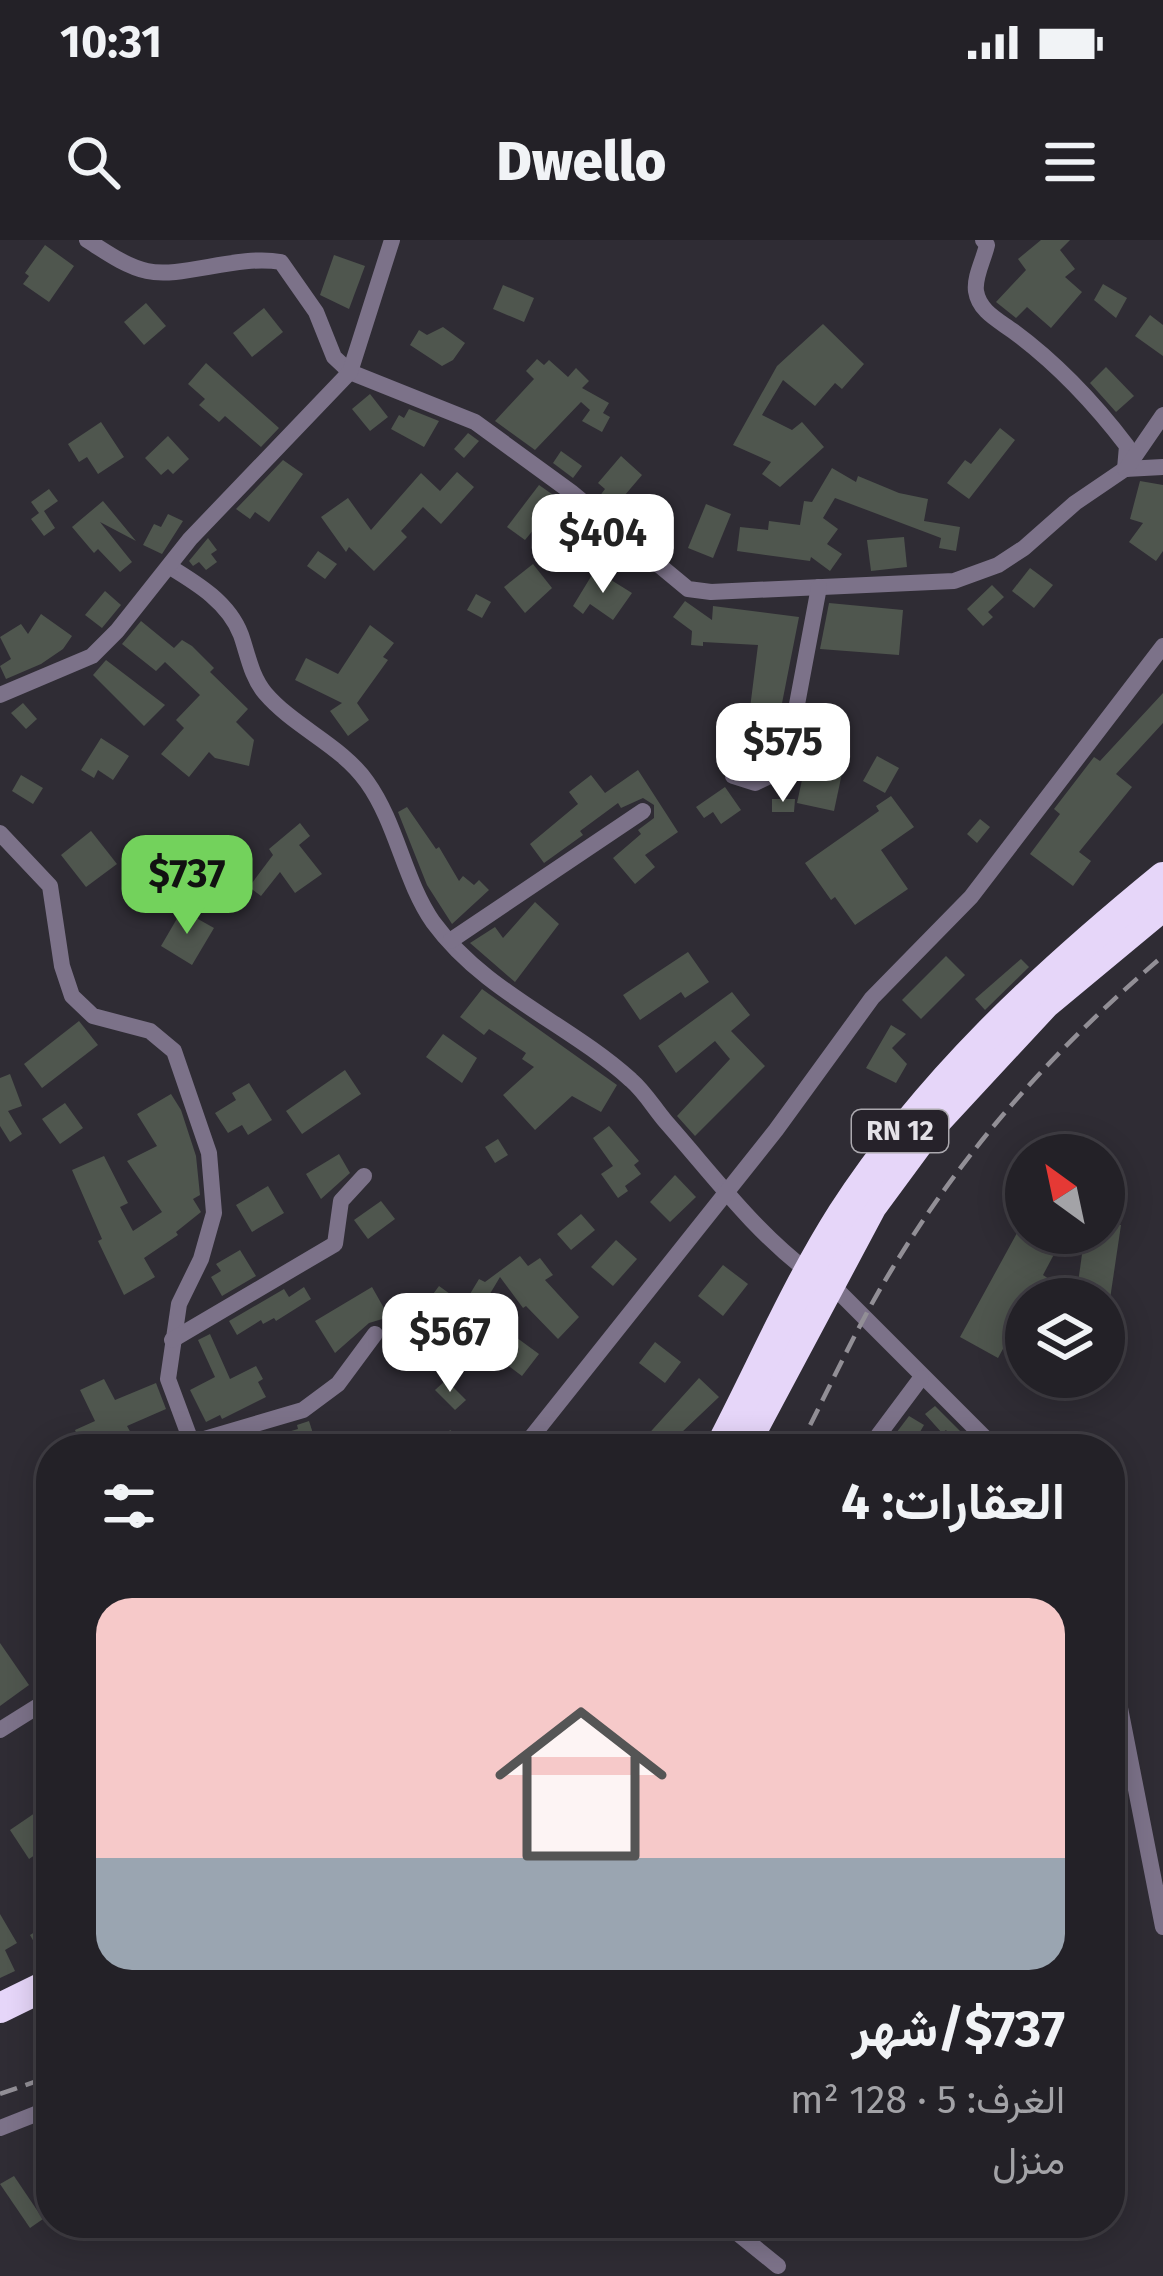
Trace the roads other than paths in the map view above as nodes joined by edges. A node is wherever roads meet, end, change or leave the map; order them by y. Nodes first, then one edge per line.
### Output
1 (87, 240) edge
2 (392, 240) edge
3 (983, 240) edge
4 (350, 372) junction
5 (1163, 415) edge
6 (1163, 467) edge
7 (1126, 470) junction
8 (170, 567) junction
9 (819, 586) junction
10 (1163, 646) edge
11 (0, 695) edge
12 (733, 776) dead end
13 (643, 811) dead end
14 (0, 833) edge
15 (1163, 877) edge
16 (1163, 906) edge
17 (450, 941) junction
18 (364, 1176) dead end
19 (725, 1191) junction
20 (820, 1278) junction
21 (375, 1334) dead end
22 (172, 1340) junction
23 (921, 1378) junction
24 (189, 1434) edge
25 (230, 1434) edge
26 (531, 1434) edge
27 (728, 1434) edge
28 (749, 1434) edge
29 (879, 1434) edge
30 (980, 1434) edge
31 (36, 1707) edge
32 (0, 1730) edge
33 (1125, 1733) edge
34 (1163, 1927) edge
35 (36, 1990) edge
36 (0, 2008) edge
37 (36, 2013) edge
38 (0, 2030) edge
39 (36, 2114) edge
40 (0, 2128) edge
41 (743, 2238) edge
42 (778, 2266) dead end

1 - 4 street
2 - 4 street
3 - 7 street
4 - 8 street
4 - 9 street
5 - 7 street
6 - 7 street
7 - 9 street
8 - 11 street
8 - 17 street
9 - 12 street
10 - 19 street
13 - 17 street
14 - 22 street
15 - 20 highway, RN 12
16 - 20 highway, RN 12
17 - 19 street
18 - 22 street
19 - 20 street
19 - 26 street
20 - 23 street
20 - 27 highway, RN 12
20 - 28 highway, RN 12
21 - 25 street
22 - 24 street
23 - 29 street
23 - 30 street
31 - 32 street
33 - 34 street
35 - 36 highway
37 - 38 highway
39 - 40 street
41 - 42 street

